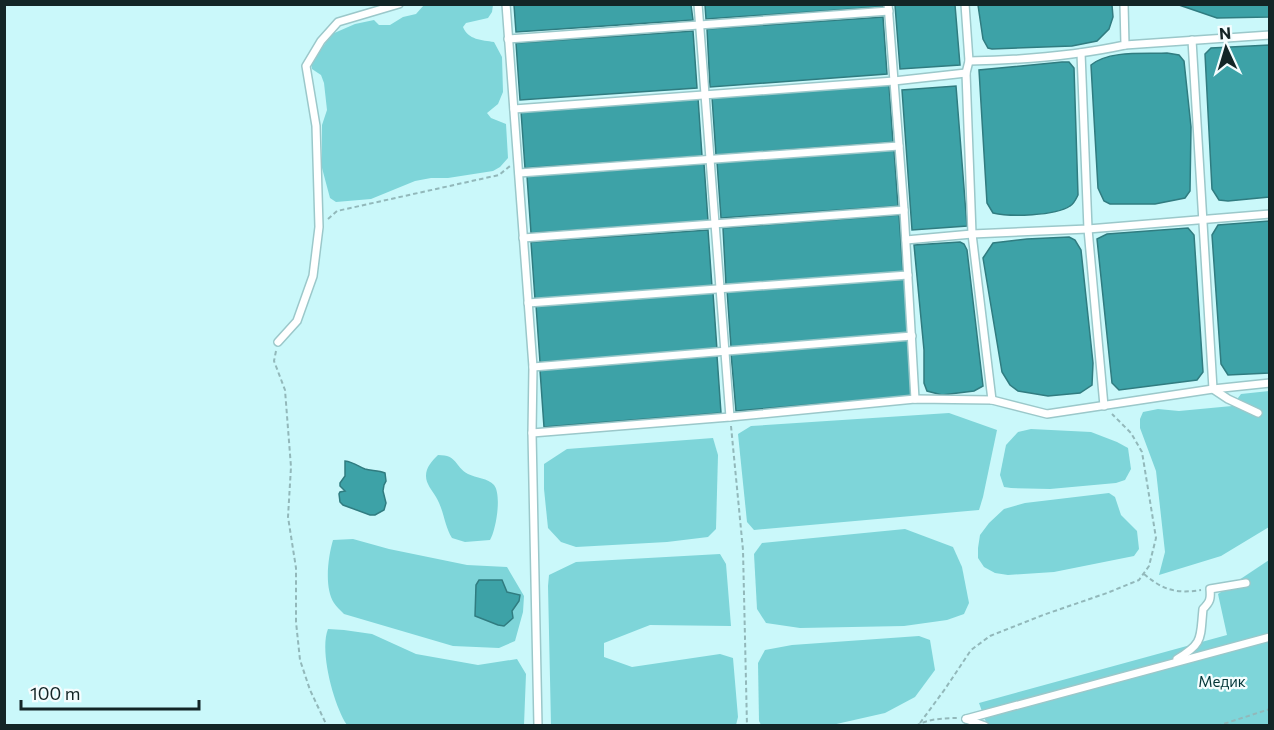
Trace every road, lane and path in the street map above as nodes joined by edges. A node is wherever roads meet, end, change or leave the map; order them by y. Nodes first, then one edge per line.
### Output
1 (399, 4) edge
2 (506, 4) edge
3 (698, 4) edge
4 (965, 4) edge
5 (1124, 4) edge
6 (888, 8) edge
7 (699, 25) junction
8 (1269, 35) edge
9 (508, 39) junction
10 (1192, 40) junction
11 (1125, 45) junction
12 (1081, 53) junction
13 (969, 61) junction
14 (966, 73) junction
15 (894, 81) junction
16 (705, 94) junction
17 (514, 109) junction
18 (899, 146) junction
19 (518, 160) junction
20 (710, 160) junction
21 (519, 173) junction
22 (904, 210) junction
23 (1269, 214) edge
24 (1203, 219) junction
25 (714, 224) junction
26 (319, 227) junction
27 (1088, 229) junction
28 (972, 234) junction
29 (523, 238) junction
30 (906, 240) junction
31 (908, 275) junction
32 (719, 289) junction
33 (528, 303) junction
34 (912, 336) junction
35 (278, 342) joint
36 (724, 351) junction
37 (533, 368) junction
38 (1269, 383) edge
39 (1213, 388) junction
40 (915, 399) junction
41 (992, 400) junction
42 (1104, 406) junction
43 (1258, 413) dead end
44 (730, 417) junction
45 (532, 433) junction
46 (1143, 574) junction
47 (1246, 582) dead end
48 (1210, 589) junction
49 (1269, 637) edge
50 (1170, 664) junction
51 (1269, 710) edge
52 (966, 719) junction
53 (920, 723) junction
54 (327, 726) edge
55 (538, 726) edge
56 (747, 726) edge
57 (916, 726) edge
58 (985, 726) edge
59 (1217, 726) edge

1 - 26 lane
2 - 9 lane
3 - 7 lane
4 - 13 lane
5 - 11 lane
6 - 7 lane
6 - 15 lane
7 - 9 lane
7 - 16 lane
8 - 10 lane
9 - 17 lane
10 - 11 lane
10 - 24 lane
11 - 12 lane
12 - 13 lane
12 - 27 lane
13 - 14 lane
14 - 15 lane
14 - 28 lane
15 - 16 lane
15 - 18 lane
16 - 17 lane
16 - 20 lane
17 - 19 lane
18 - 20 lane
18 - 22 lane
19 - 21 lane
19 - 26 path
20 - 21 lane
20 - 25 lane
21 - 29 lane
22 - 25 lane
22 - 30 lane
23 - 24 lane
24 - 27 lane
24 - 39 lane
25 - 29 lane
25 - 32 lane
26 - 35 lane
27 - 28 lane
27 - 42 lane
28 - 30 lane
28 - 41 lane
29 - 33 lane
30 - 31 lane
31 - 32 lane
31 - 34 lane
32 - 33 lane
32 - 36 lane
33 - 37 lane
34 - 36 lane
34 - 40 lane
35 - 54 path
36 - 37 lane
36 - 44 lane
37 - 45 lane
38 - 39 lane
39 - 42 lane
39 - 43 lane
40 - 41 lane
40 - 44 lane
41 - 42 lane
42 - 46 path
44 - 45 lane
44 - 56 path
45 - 55 lane
46 - 48 path
46 - 53 path
47 - 48 lane
48 - 50 lane
49 - 50 lane
50 - 52 lane
51 - 59 path
52 - 53 path
52 - 58 lane
53 - 57 path

